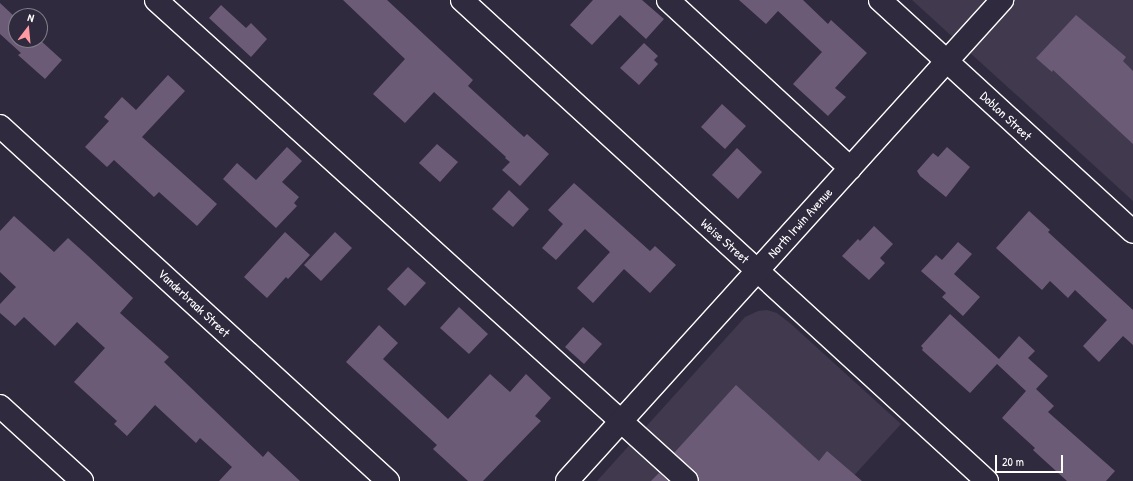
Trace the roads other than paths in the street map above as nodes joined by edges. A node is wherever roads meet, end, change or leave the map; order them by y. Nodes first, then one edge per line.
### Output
1 (156, 0) edge
2 (462, 0) edge
3 (668, 0) edge
4 (880, 0) edge
5 (1002, 0) edge
6 (946, 61) junction
7 (0, 126) edge
8 (850, 168) junction
9 (1133, 232) edge
10 (757, 270) junction
11 (0, 406) edge
12 (621, 421) junction
13 (82, 481) edge
14 (388, 481) edge
15 (567, 481) edge
16 (687, 481) edge
17 (987, 481) edge

1 - 12 street
2 - 10 street, Weise Street
3 - 8 street
4 - 6 street, Doblon Street
5 - 6 street, North Irwin Avenue
6 - 8 street, North Irwin Avenue
6 - 9 street, Doblon Street
7 - 14 street, Vanderbraak Street
8 - 10 street, North Irwin Avenue
10 - 12 street, North Irwin Avenue
10 - 17 street, Weise Street
11 - 13 street
12 - 15 street, North Irwin Avenue
12 - 16 street

